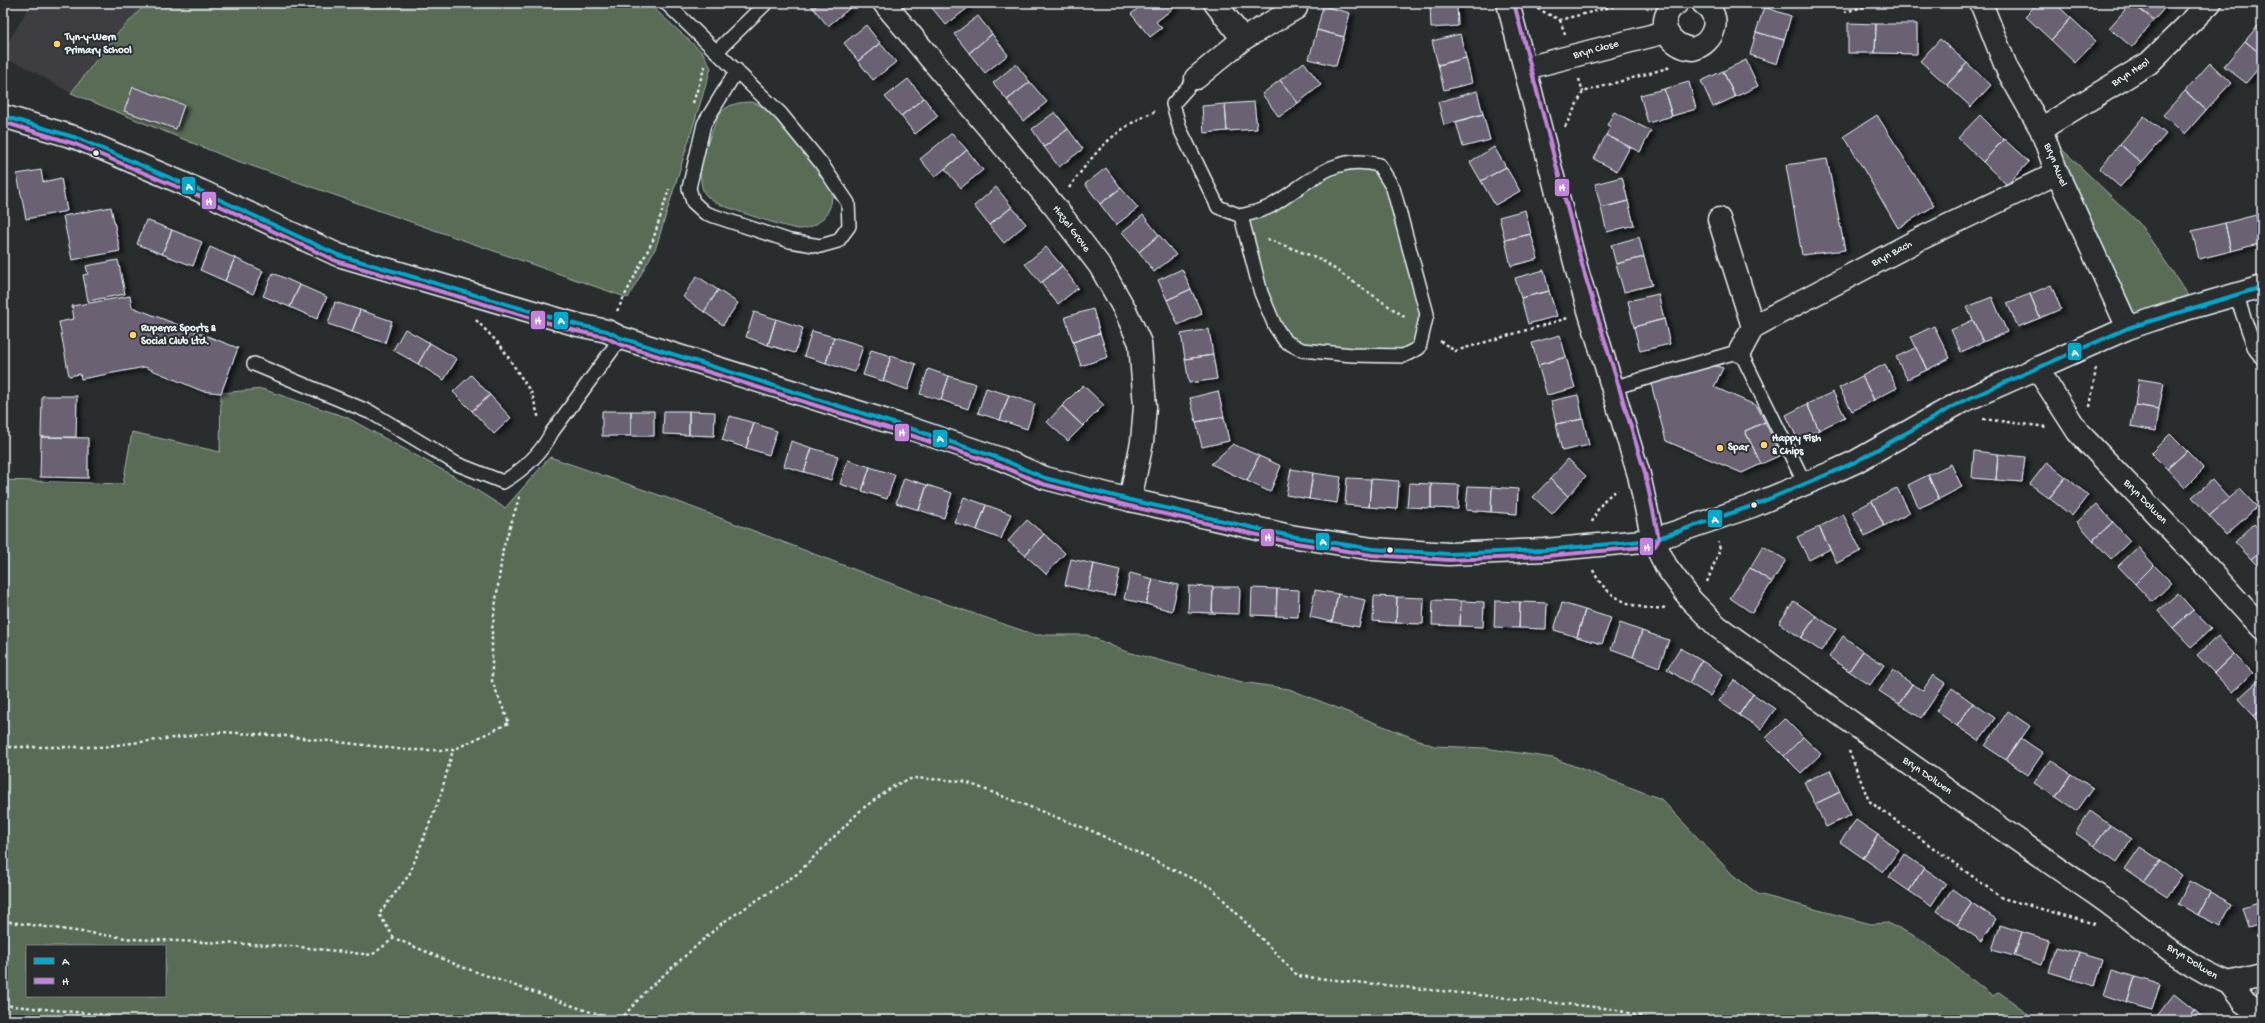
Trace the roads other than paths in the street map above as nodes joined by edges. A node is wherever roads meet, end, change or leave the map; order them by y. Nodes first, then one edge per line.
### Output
1 (666, 3) edge
2 (766, 3) edge
3 (884, 3) edge
4 (1215, 3) edge
5 (1508, 3) edge
6 (1677, 3) edge
7 (1703, 3) edge
8 (1981, 3) edge
9 (2210, 3) edge
10 (1296, 8) dead end
11 (1666, 32) junction
12 (1243, 38) junction
13 (714, 48) junction
14 (1526, 68) junction
15 (737, 70) junction
16 (1196, 78) joint
17 (3, 116) edge
18 (2041, 129) junction
19 (2057, 173) junction
20 (1242, 216) junction
21 (1719, 219) dead end
22 (2262, 287) edge
23 (2236, 295) junction
24 (1753, 327) junction
25 (2128, 328) junction
26 (614, 335) junction
27 (1740, 351) junction
28 (2262, 358) edge
29 (254, 364) dead end
30 (2037, 368) junction
31 (1612, 388) junction
32 (1806, 484) junction
33 (1130, 500) junction
34 (1653, 540) junction
35 (2262, 628) edge
36 (2262, 975) edge
37 (2229, 983) junction
38 (2262, 1015) edge

1 - 13 lane
2 - 13 lane
3 - 33 street, Hazel Grove
4 - 12 street
5 - 14 street, Bryn Dolwen
6 - 11 street
7 - 11 street
8 - 18 street, Bryn Awel
9 - 18 street, Bryn Heol
10 - 12 street
11 - 14 street, Bryn Close
12 - 16 street
13 - 15 lane
14 - 31 street, Bryn Dolwen
15 - 15 lane
16 - 20 lane
17 - 26 street
18 - 19 street, Bryn Awel
19 - 24 street, Bryn Bach
19 - 25 street, Bryn Awel
20 - 20 lane
21 - 24 street
22 - 23 street
23 - 25 street
23 - 28 lane
24 - 27 street
25 - 30 street
26 - 29 lane
26 - 33 street
27 - 31 lane
27 - 32 lane
30 - 32 street
30 - 35 street, Bryn Dolwen
31 - 34 street, Bryn Dolwen
32 - 34 street
33 - 34 street
34 - 37 street, Bryn Dolwen
36 - 37 street, Bryn Dolwen
37 - 38 street, Bryn Dolwen

